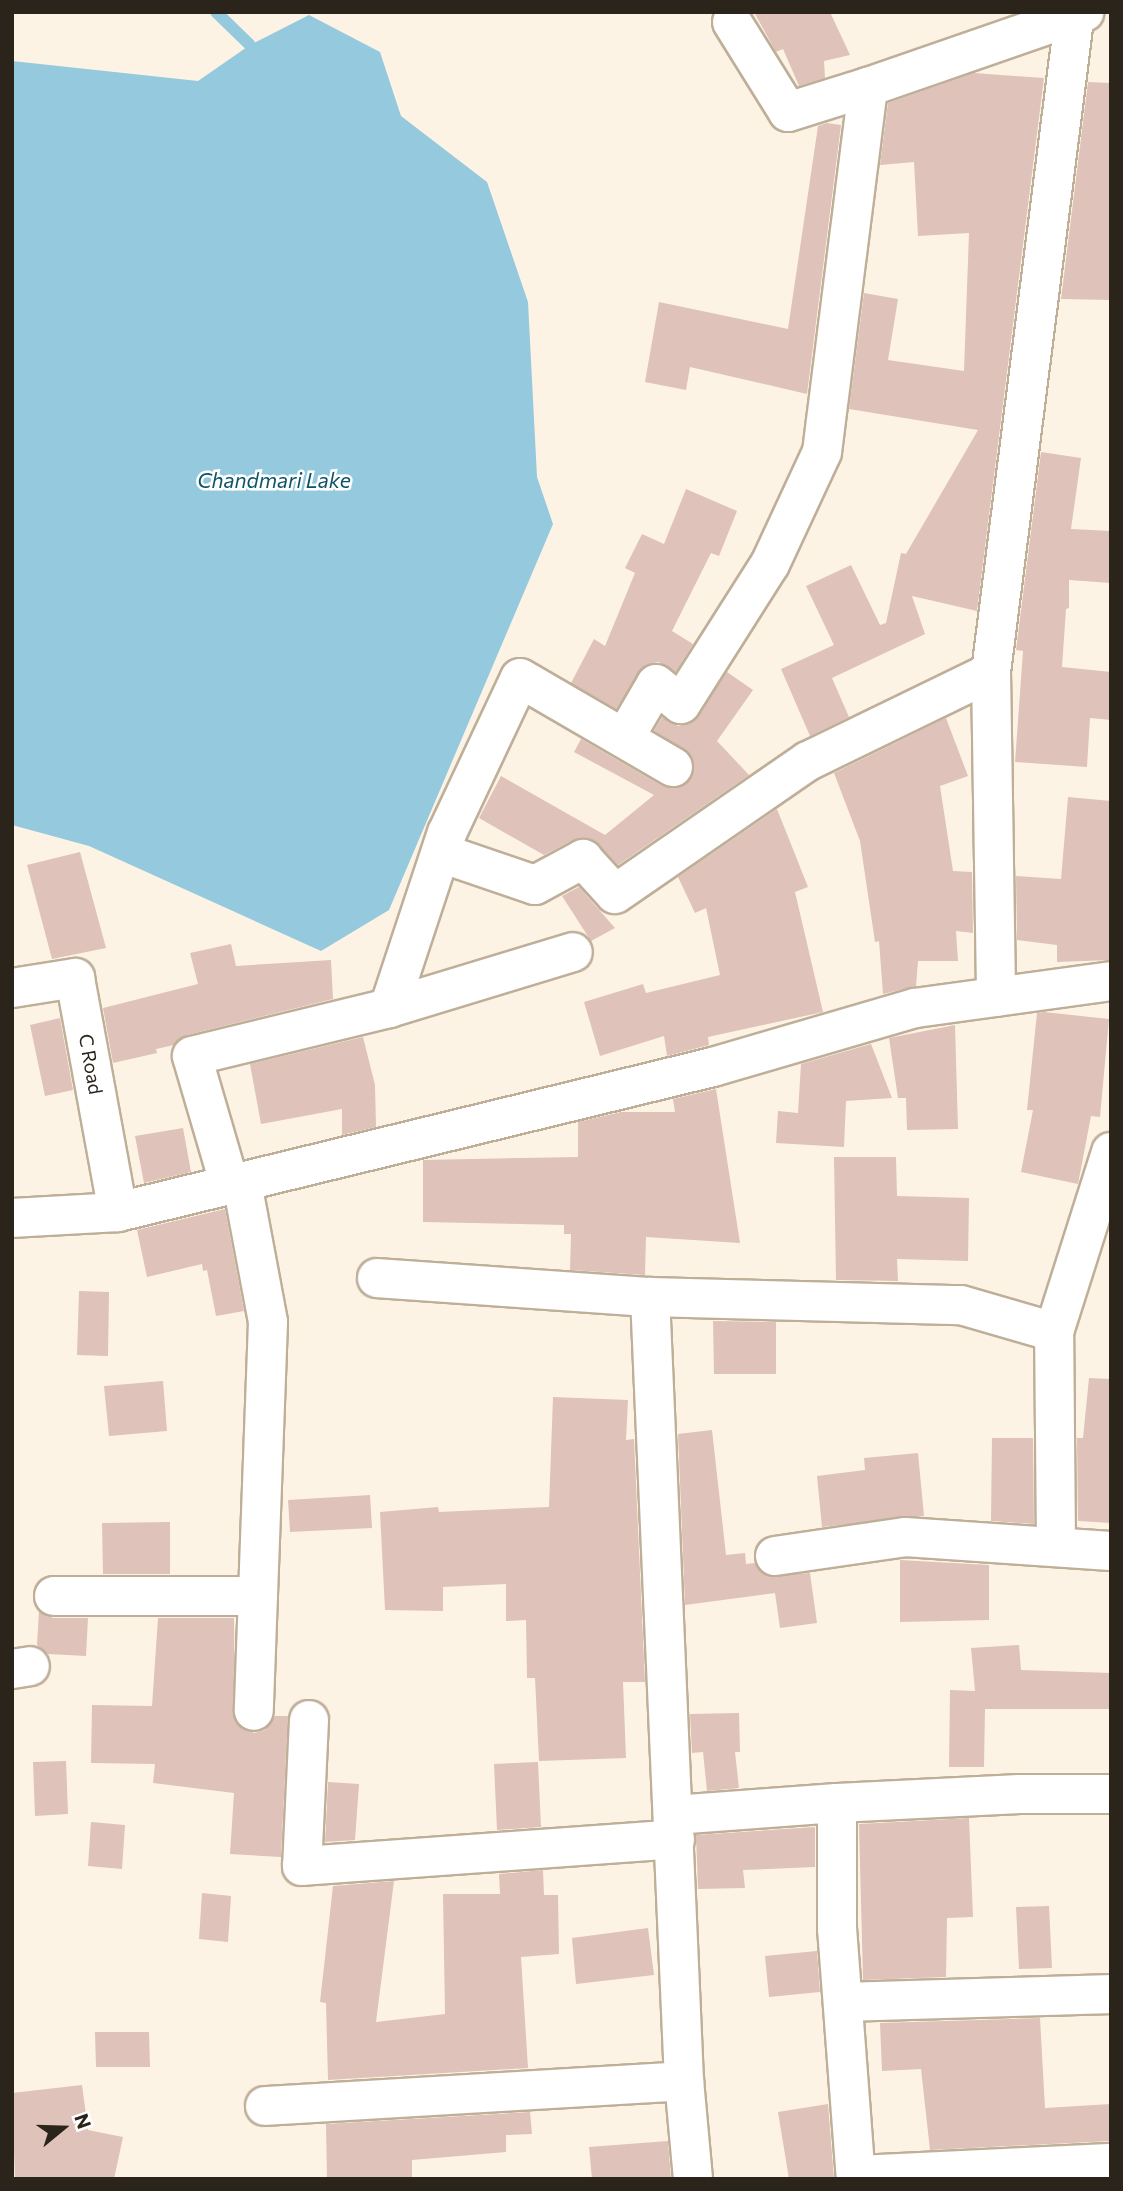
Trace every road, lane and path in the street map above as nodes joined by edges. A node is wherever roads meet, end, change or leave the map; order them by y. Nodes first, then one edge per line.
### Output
1 (1079, 14) edge
2 (732, 22) dead end
3 (869, 87) junction
4 (990, 672) junction
5 (625, 737) junction
6 (673, 767) dead end
7 (441, 853) junction
8 (573, 953) dead end
9 (1111, 981) edge
10 (12, 988) edge
11 (996, 997) junction
12 (389, 1008) junction
13 (1111, 1152) edge
14 (236, 1184) junction
15 (118, 1212) junction
16 (12, 1217) edge
17 (1101, 1218) edge
18 (377, 1278) dead end
19 (650, 1297) junction
20 (1054, 1332) junction
21 (1056, 1547) junction
22 (1111, 1550) edge
23 (775, 1556) dead end
24 (54, 1596) dead end
25 (258, 1596) junction
26 (254, 1711) dead end
27 (309, 1720) dead end
28 (1111, 1794) edge
29 (838, 1803) junction
30 (675, 1827) junction
31 (1111, 1994) edge
32 (845, 2001) junction
33 (684, 2081) junction
34 (265, 2106) dead end
35 (1111, 2163) edge
36 (856, 2177) edge
37 (693, 2179) edge

1 - 3 street
1 - 4 street
2 - 3 street
3 - 5 street
4 - 7 street
4 - 11 street
5 - 6 street
5 - 7 street
7 - 12 street
8 - 12 street
9 - 11 street
10 - 15 street, C Road
11 - 14 street
12 - 14 street
13 - 17 street
14 - 15 street
14 - 25 street
15 - 16 street
17 - 20 street
18 - 19 street
19 - 20 street
19 - 30 street
20 - 21 street
21 - 22 street
21 - 23 street
24 - 25 street
25 - 26 street
27 - 30 street
28 - 29 street
29 - 30 street
29 - 32 street
30 - 33 street
31 - 32 street
32 - 36 street
33 - 34 street
33 - 37 street
35 - 36 street

